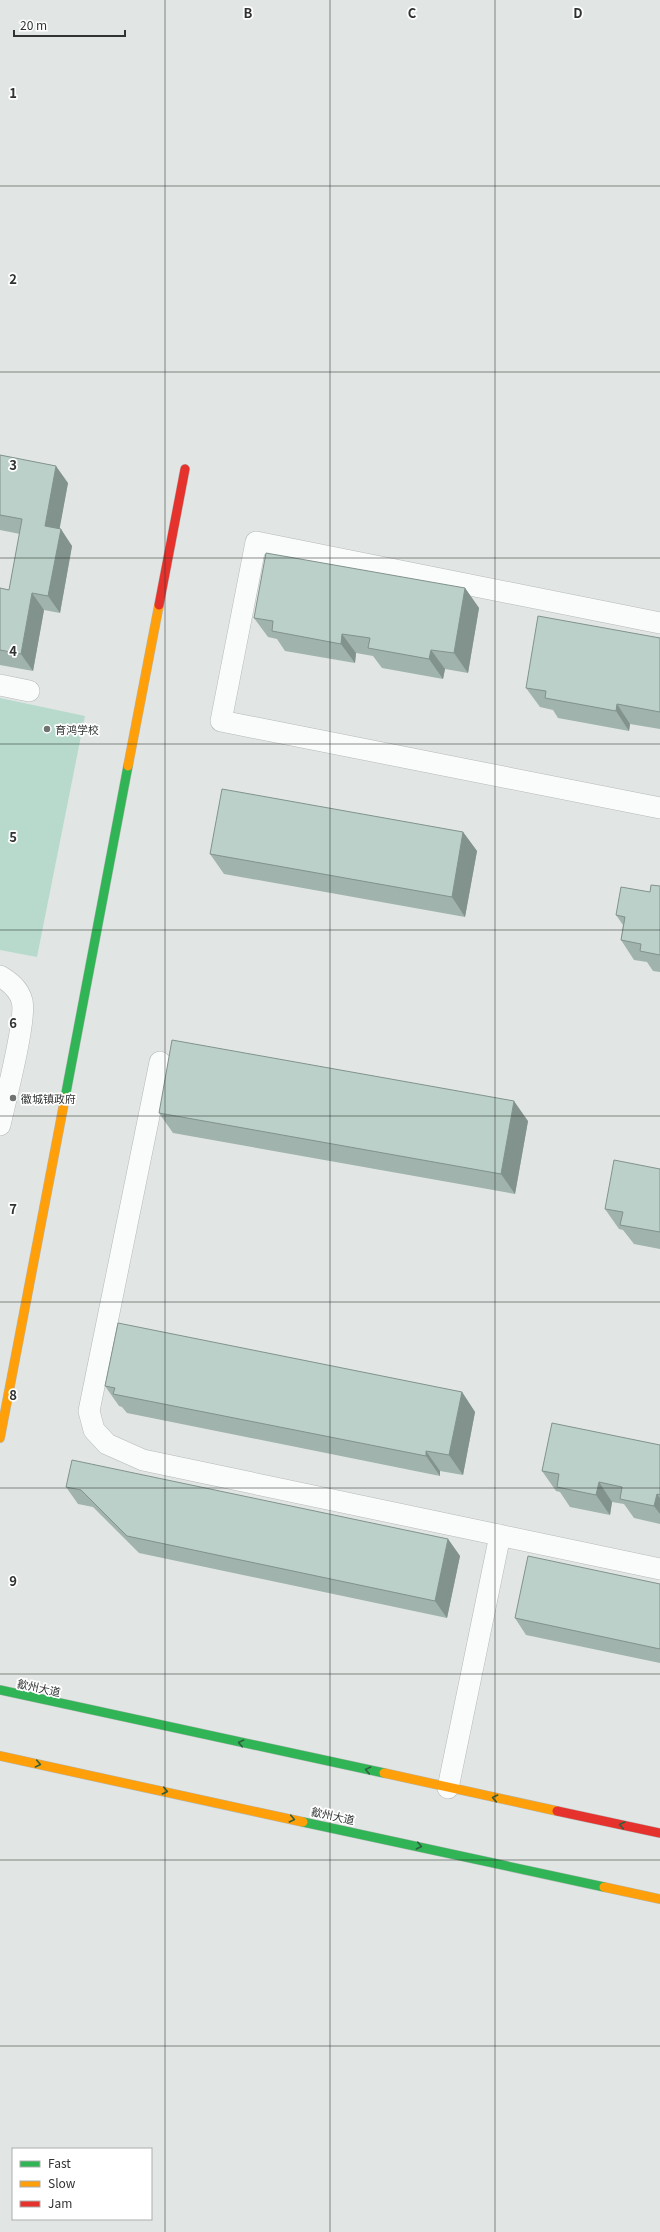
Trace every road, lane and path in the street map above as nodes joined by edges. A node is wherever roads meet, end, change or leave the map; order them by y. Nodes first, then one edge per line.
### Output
1 (185, 469) dead end
2 (660, 623) edge
3 (0, 685) edge
4 (30, 691) dead end
5 (660, 808) edge
6 (0, 976) edge
7 (160, 1062) dead end
8 (0, 1125) edge
9 (0, 1438) edge
10 (500, 1535) junction
11 (660, 1569) edge
12 (0, 1690) edge
13 (0, 1756) edge
14 (448, 1788) junction
15 (660, 1833) edge
16 (660, 1899) edge

1 - 9 main road
2 - 5 lane
3 - 4 lane
6 - 8 lane
7 - 10 lane
10 - 11 lane
10 - 14 lane
14 -> 12 main road, 歙州大道
13 -> 16 main road, 歙州大道
15 -> 14 main road, 歙州大道

